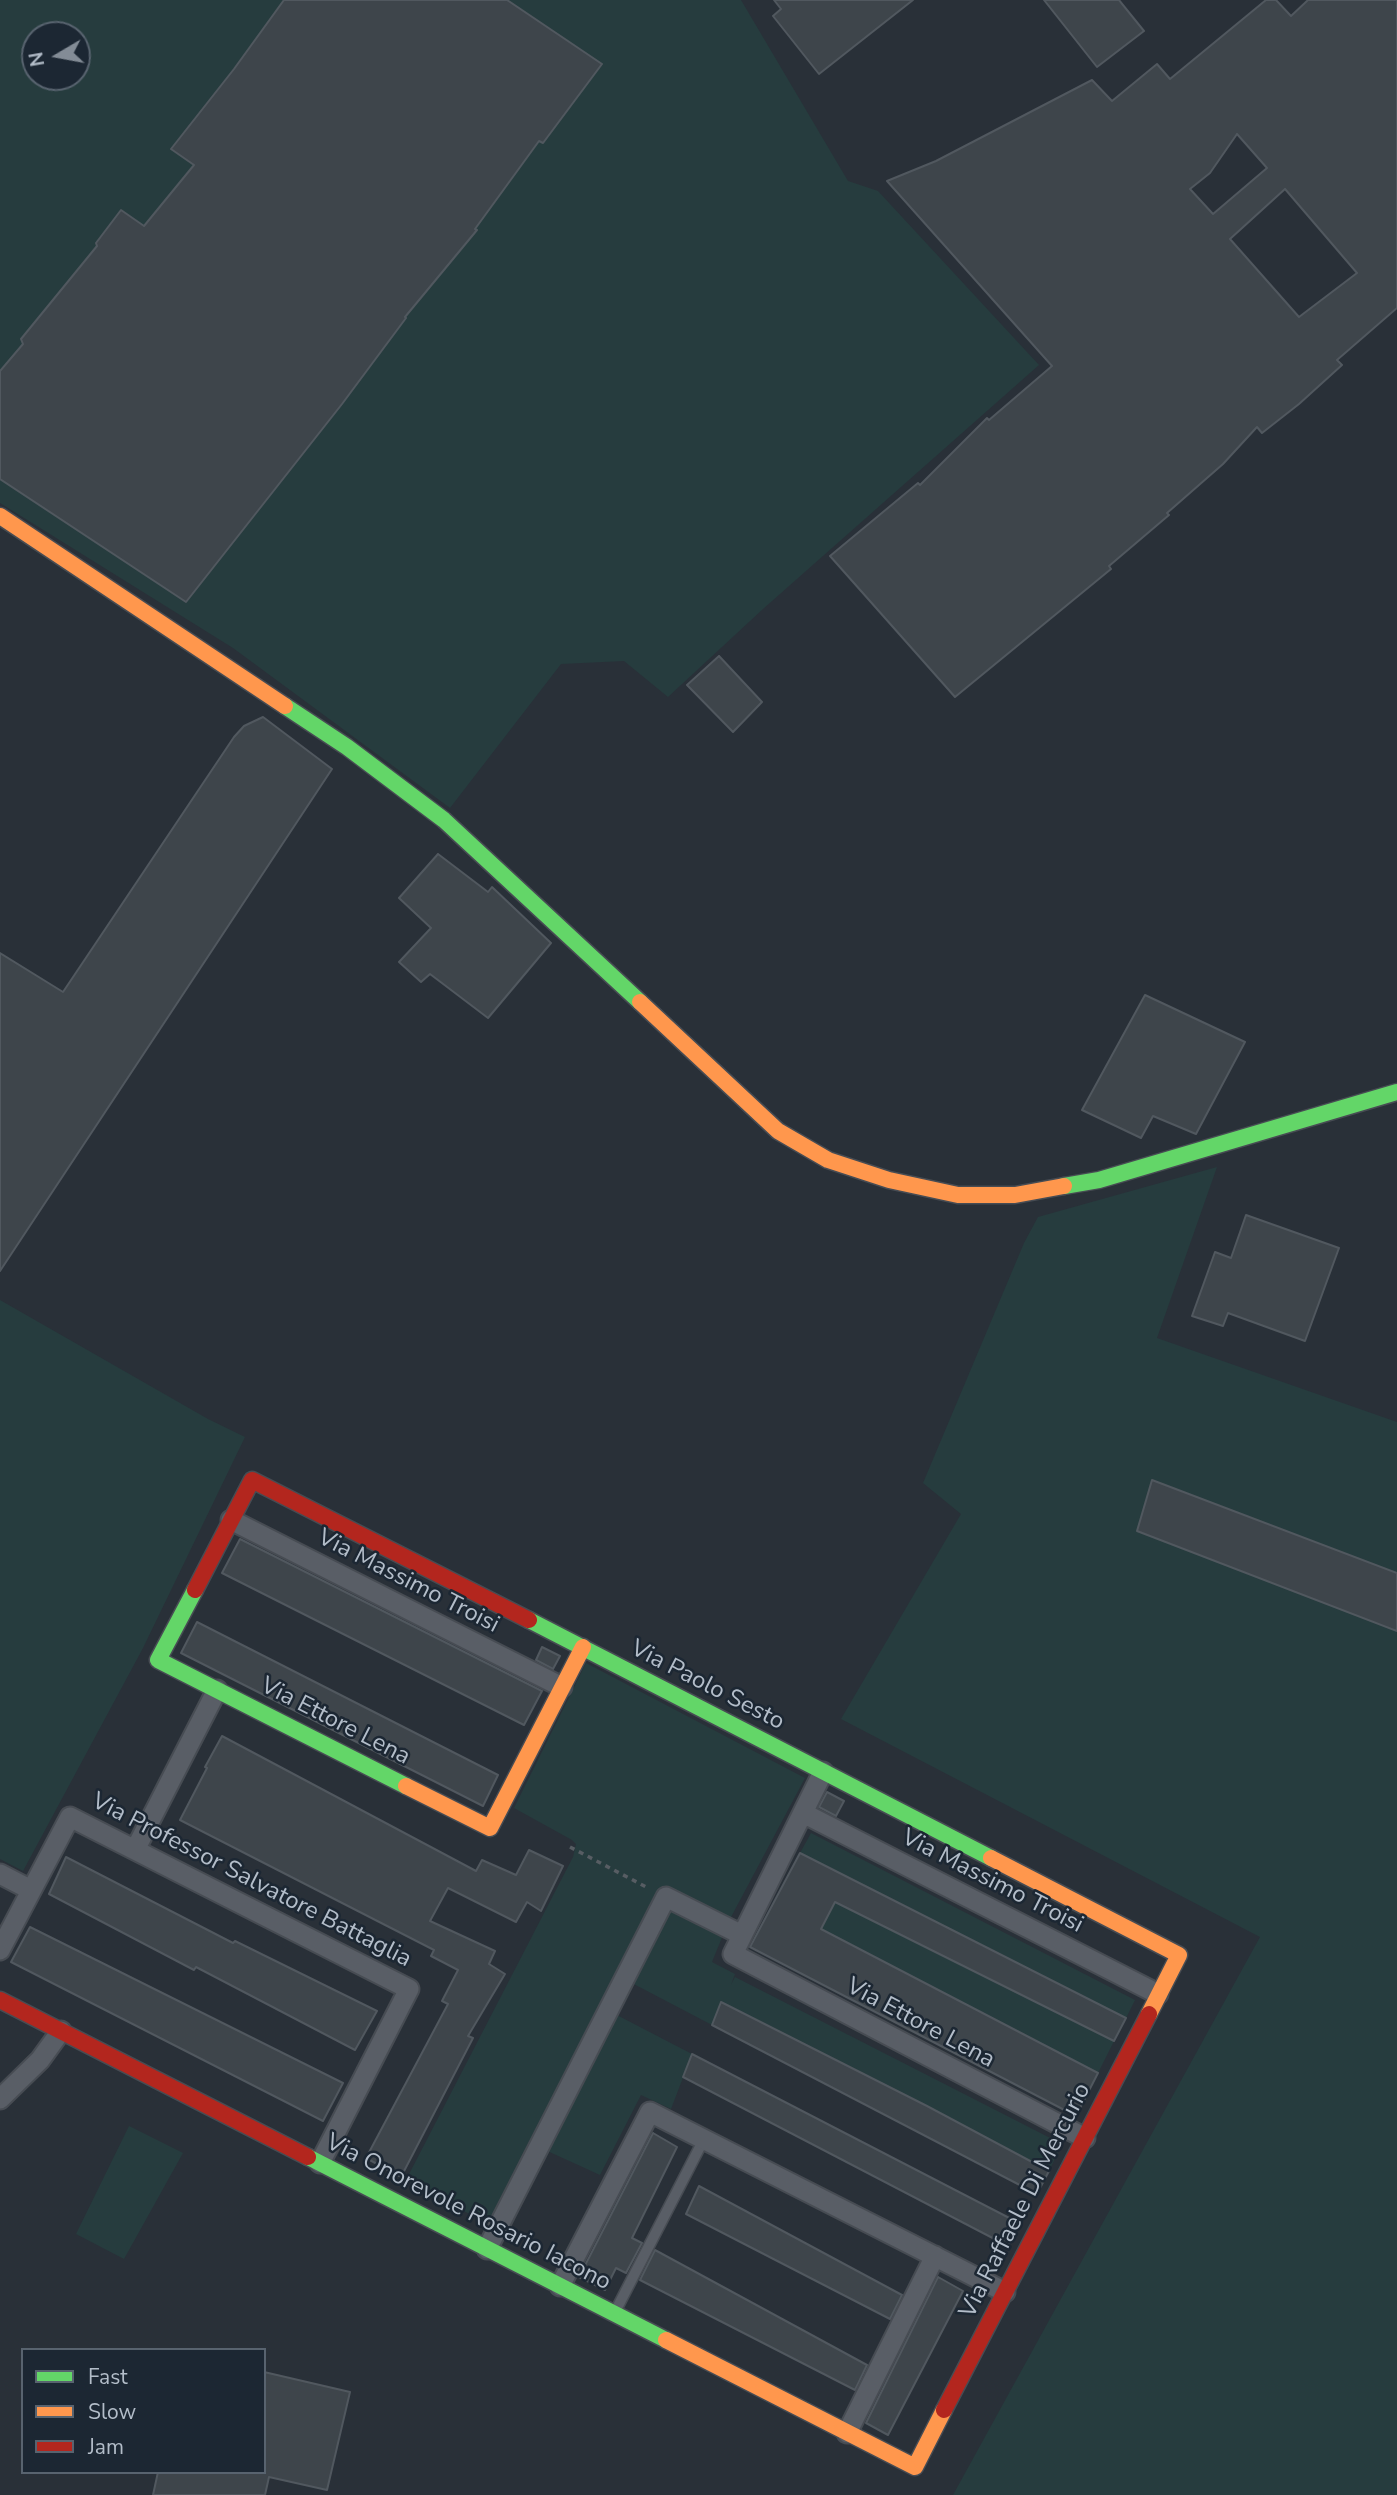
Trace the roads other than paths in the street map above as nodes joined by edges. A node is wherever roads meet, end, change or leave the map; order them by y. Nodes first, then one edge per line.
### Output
1 (0, 516) edge
2 (1397, 1092) edge
3 (231, 1520) junction
4 (583, 1647) junction
5 (562, 1687) junction
6 (217, 1690) junction
7 (823, 1772) junction
8 (803, 1812) junction
9 (135, 1850) junction
10 (0, 1874) edge
11 (31, 1890) junction
12 (742, 1935) junction
13 (0, 1950) edge
14 (1179, 1955) joint
15 (1158, 1994) junction
16 (0, 2000) edge
17 (61, 2031) junction
18 (0, 2099) edge
19 (1085, 2138) junction
20 (704, 2139) junction
21 (320, 2163) junction
22 (487, 2249) junction
23 (935, 2256) junction
24 (560, 2286) junction
25 (1005, 2292) junction
26 (614, 2314) junction
27 (847, 2433) junction
28 (915, 2468) joint

1 - 2 street
3 - 4 street, Via Paolo Sesto
3 - 5 street, Via Massimo Troisi
3 - 6 street, Via Ettore Lena
4 - 5 street
4 - 7 street, Via Paolo Sesto
5 - 6 street, Via Ettore Lena
6 - 9 street
7 - 8 street
7 - 14 street, Via Paolo Sesto
8 - 12 street
8 - 15 street, Via Massimo Troisi
9 - 11 street, Via Professor Salvatore Battaglia
9 - 21 street, Via Professor Salvatore Battaglia
10 - 11 street
11 - 13 street
12 - 19 street, Via Ettore Lena
12 - 22 street
14 - 15 street, Via Raffaele Di Mercurio
15 - 19 street, Via Raffaele Di Mercurio
16 - 17 street, Via Onorevole Rosario Iacono
17 - 18 street
17 - 21 street, Via Onorevole Rosario Iacono
19 - 25 street, Via Raffaele Di Mercurio
20 - 23 street
20 - 24 street
20 - 26 lane
21 - 22 street, Via Onorevole Rosario Iacono
22 - 24 street, Via Onorevole Rosario Iacono
23 - 25 street
23 - 27 street
24 - 26 street, Via Onorevole Rosario Iacono
25 - 28 street, Via Raffaele Di Mercurio
26 - 27 street, Via Onorevole Rosario Iacono
27 - 28 street, Via Onorevole Rosario Iacono

